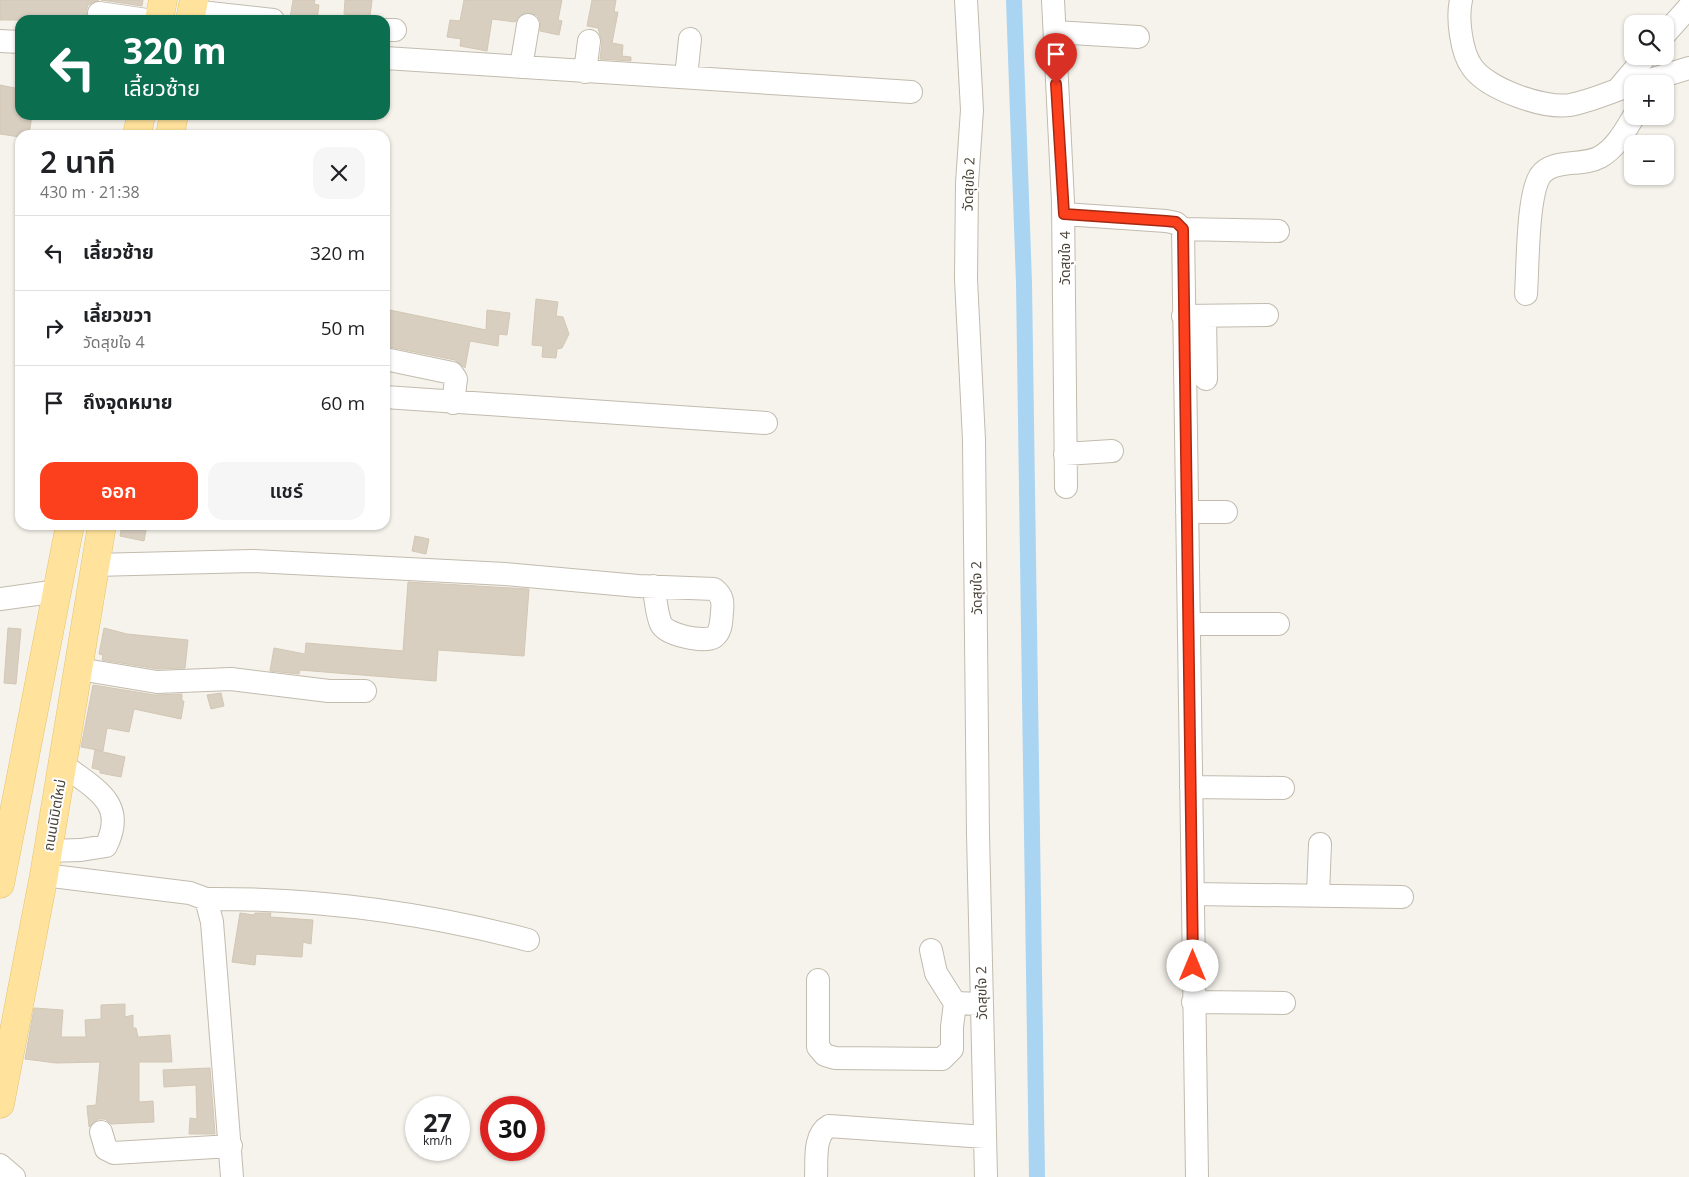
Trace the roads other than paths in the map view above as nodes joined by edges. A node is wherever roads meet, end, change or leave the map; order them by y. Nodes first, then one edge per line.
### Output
1 (163, 0) edge
2 (966, 0) edge
3 (1053, 0) edge
4 (1460, 0) edge
5 (1689, 7) edge
6 (192, 10) edge
7 (99, 13) dead end
8 (113, 15) edge
9 (160, 15) edge
10 (232, 15) edge
11 (1674, 24) edge
12 (528, 25) dead end
13 (1055, 32) junction
14 (1138, 37) dead end
15 (690, 39) dead end
16 (0, 41) edge
17 (589, 41) dead end
18 (15, 42) edge
19 (390, 58) edge
20 (522, 67) junction
21 (1689, 68) edge
22 (586, 72) junction
23 (1667, 75) edge
24 (686, 77) junction
25 (1624, 88) edge
26 (911, 92) dead end
27 (1629, 125) edge
28 (1064, 214) junction
29 (1183, 229) junction
30 (1278, 230) dead end
31 (1526, 294) dead end
32 (1267, 315) dead end
33 (1194, 316) junction
34 (390, 360) edge
35 (1206, 379) dead end
36 (390, 397) edge
37 (453, 403) junction
38 (766, 423) dead end
39 (1112, 451) dead end
40 (1065, 454) junction
41 (1066, 486) dead end
42 (1187, 512) junction
43 (1226, 512) dead end
44 (69, 530) edge
45 (101, 530) edge
46 (94, 565) junction
47 (653, 586) dead end
48 (58, 591) junction
49 (0, 599) edge
50 (1189, 624) junction
51 (1278, 624) dead end
52 (79, 669) junction
53 (365, 691) dead end
54 (62, 764) junction
55 (1191, 788) junction
56 (1283, 788) dead end
57 (1320, 844) dead end
58 (45, 863) junction
59 (0, 884) edge
60 (1193, 894) junction
61 (1318, 894) junction
62 (1402, 897) dead end
63 (206, 898) junction
64 (528, 940) dead end
65 (931, 950) dead end
66 (818, 980) dead end
67 (1193, 1002) junction
68 (955, 1003) junction
69 (1284, 1003) dead end
70 (982, 1004) junction
71 (0, 1104) edge
72 (101, 1132) dead end
73 (985, 1137) junction
74 (231, 1146) junction
75 (0, 1165) edge
76 (14, 1177) edge
77 (232, 1177) edge
78 (816, 1177) edge
79 (986, 1177) edge
80 (1197, 1177) edge

1 - 9 main road
2 - 70 street, วัดสุขใจ 2
3 - 13 street, วัดสุขใจ 4
4 - 25 street
5 - 11 street
6 - 10 street
7 - 8 street
12 - 20 street
13 - 14 street
13 - 28 street, วัดสุขใจ 4
15 - 24 street
16 - 18 street
17 - 22 street
19 - 20 street
20 - 22 street
21 - 23 street
22 - 24 street
24 - 26 street
27 - 31 street
28 - 29 street
28 - 40 street, วัดสุขใจ 4
29 - 30 street
29 - 33 street
32 - 33 street
33 - 35 street
33 - 42 street
34 - 37 street
36 - 37 street
37 - 38 street
39 - 40 street
40 - 41 street, วัดสุขใจ 4
42 - 43 street
42 - 50 street
44 - 48 main road
45 - 46 main road, ถนนนิมิตใหม่
46 - 47 street
46 - 52 main road, ถนนนิมิตใหม่
48 - 49 street
48 - 59 main road
50 - 51 street
50 - 55 street
52 - 53 street
52 - 54 main road, ถนนนิมิตใหม่
54 - 58 main road, ถนนนิมิตใหม่
54 - 58 street
55 - 56 street
55 - 60 street
57 - 61 street
58 - 63 street
58 - 71 main road, ถนนนิมิตใหม่
60 - 61 street
60 - 67 street
61 - 62 street
63 - 64 street
63 - 74 street
65 - 68 street
66 - 68 street
67 - 69 street
67 - 80 street
68 - 70 street
70 - 73 street, วัดสุขใจ 2
72 - 74 street
73 - 78 street
73 - 79 street, วัดสุขใจ 2
74 - 77 street
75 - 76 street

